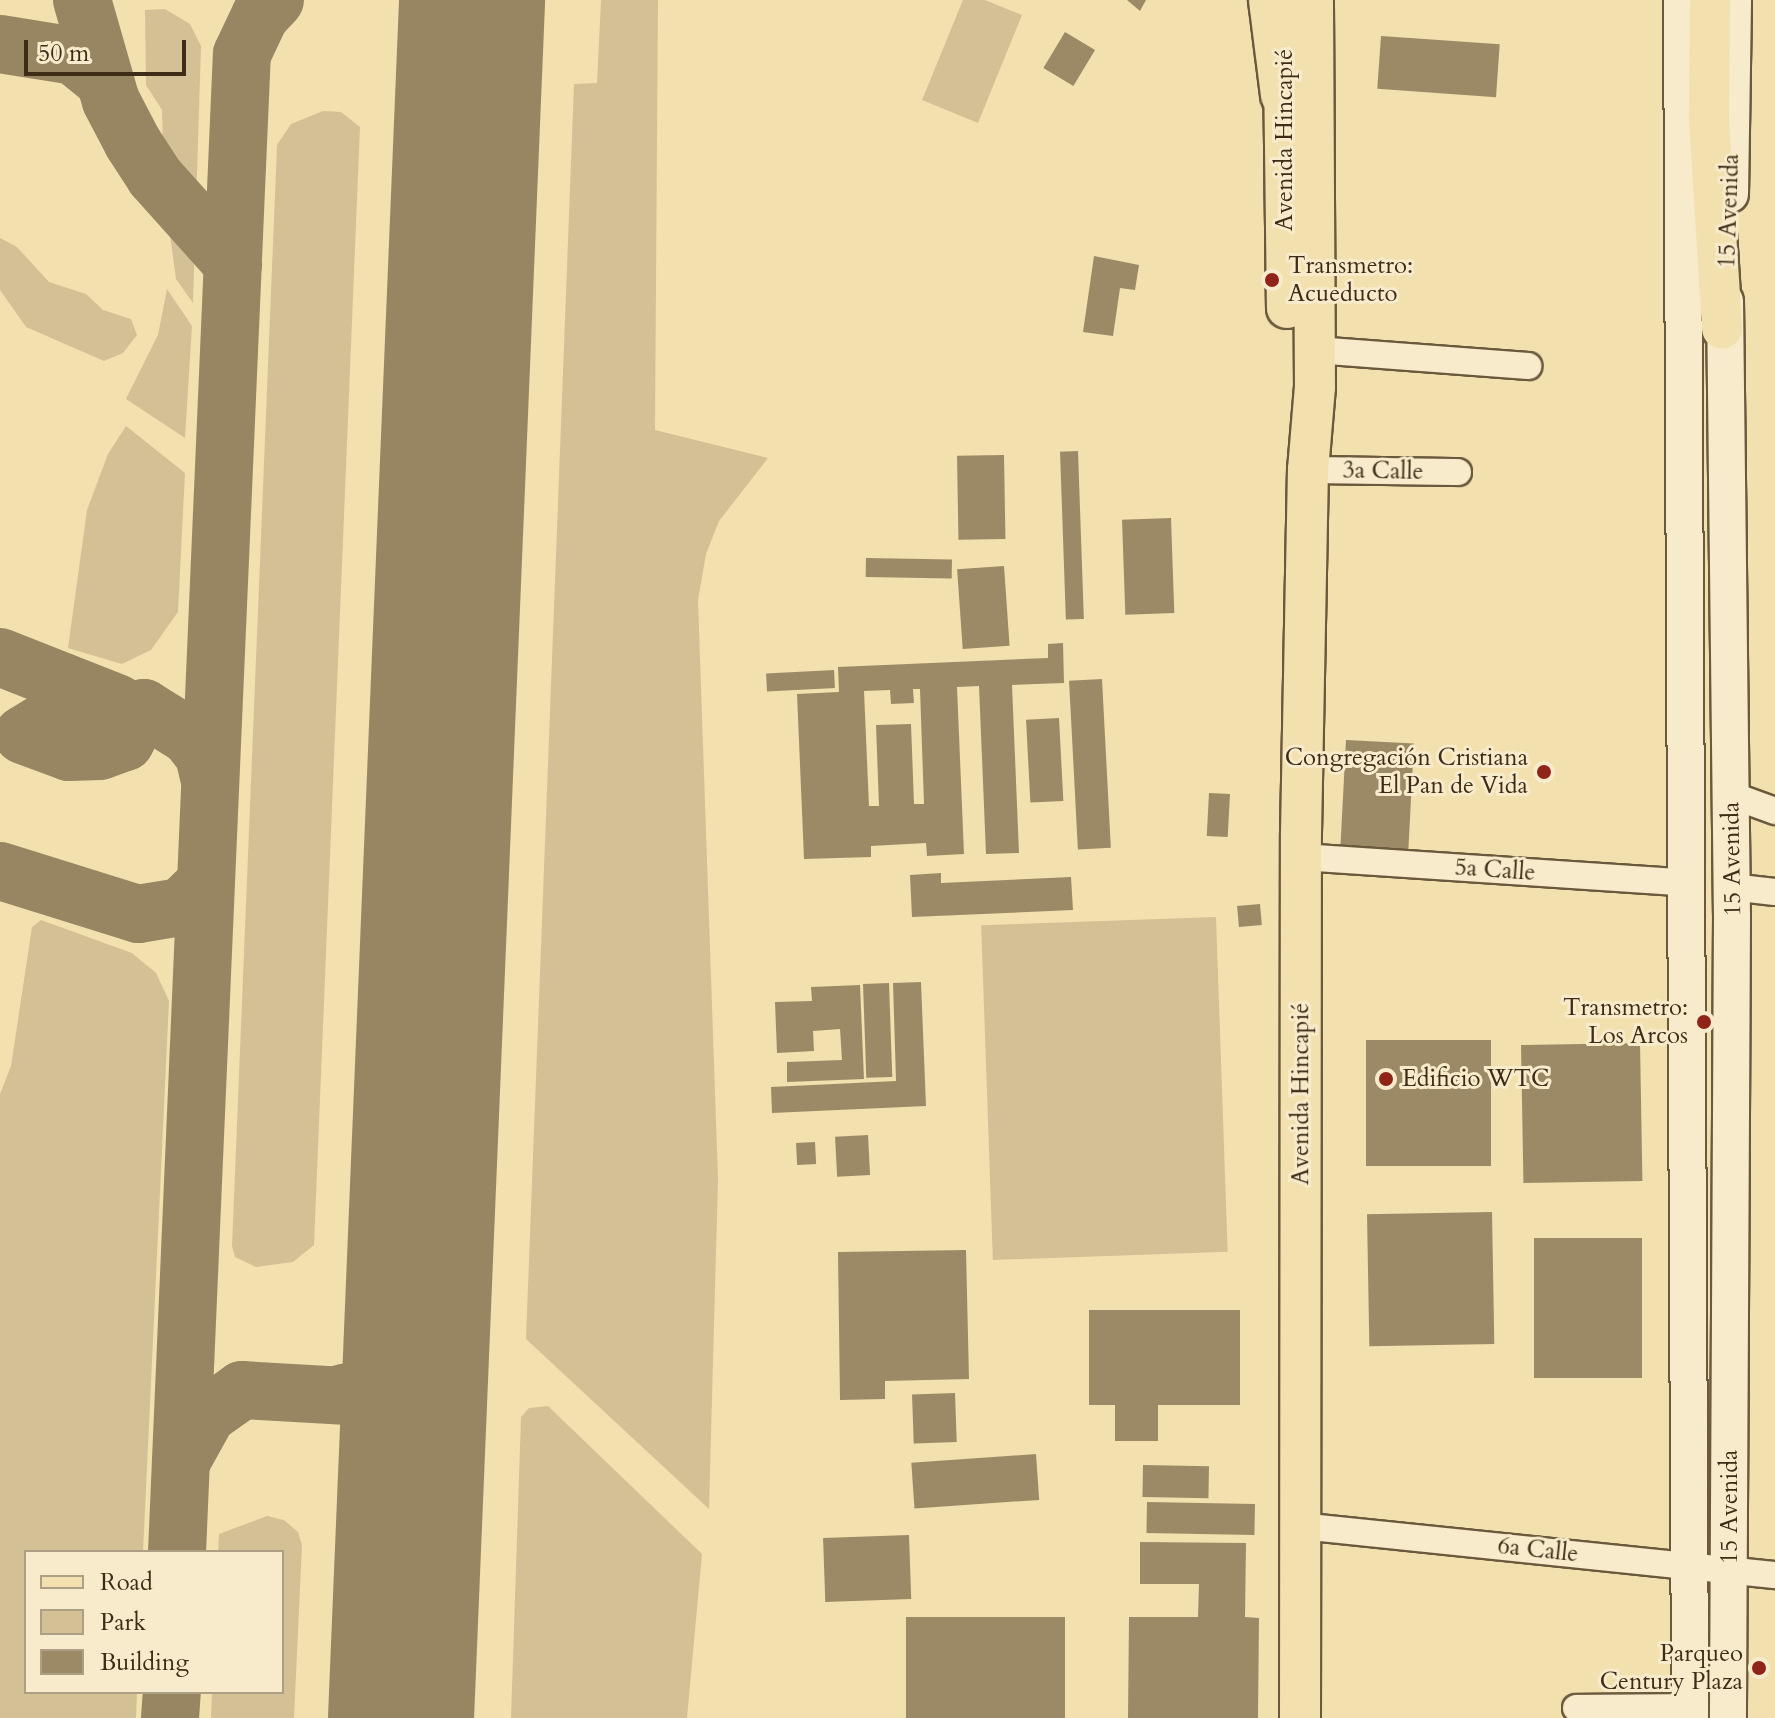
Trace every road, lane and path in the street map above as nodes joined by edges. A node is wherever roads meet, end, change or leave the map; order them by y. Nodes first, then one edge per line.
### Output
1 (1271, 0) edge
2 (1285, 0) edge
3 (1313, 0) edge
4 (1682, 0) edge
5 (1710, 0) edge
6 (1733, 0) edge
7 (1283, 95) junction
8 (1722, 329) junction
9 (1315, 350) junction
10 (1528, 366) dead end
11 (1308, 470) junction
12 (1458, 472) dead end
13 (1731, 795) junction
14 (1775, 811) edge
15 (1301, 857) junction
16 (1688, 883) junction
17 (1731, 887) junction
18 (1775, 892) edge
19 (1300, 1526) junction
20 (1687, 1566) junction
21 (1729, 1570) junction
22 (1775, 1575) edge
23 (1576, 1708) dead end
24 (1690, 1713) edge
25 (1300, 1718) edge
26 (1728, 1718) edge

1 - 7 highway
2 - 7 main road, Avenida Hincapié
3 - 9 main road, Avenida Hincapié
4 - 16 street, 15 Avenida
5 - 8 main road
6 - 8 street, 15 Avenida
7 - 11 main road, Avenida Hincapié
8 - 13 street, 15 Avenida
9 - 10 street
9 - 11 main road, Avenida Hincapié
11 - 12 street, 3a Calle
11 - 15 main road, Avenida Hincapié
13 - 14 street
13 - 17 street, 15 Avenida
15 - 16 street, 5a Calle
15 - 19 main road, Avenida Hincapié
16 - 20 street, 15 Avenida
17 - 18 street
17 - 21 street, 15 Avenida
19 - 20 street, 6a Calle
19 - 25 main road, Avenida Hincapié
20 - 21 street, 6a Calle
20 - 24 street, 15 Avenida
21 - 22 street, 6a Calle
21 - 26 street, 15 Avenida
23 - 24 street

